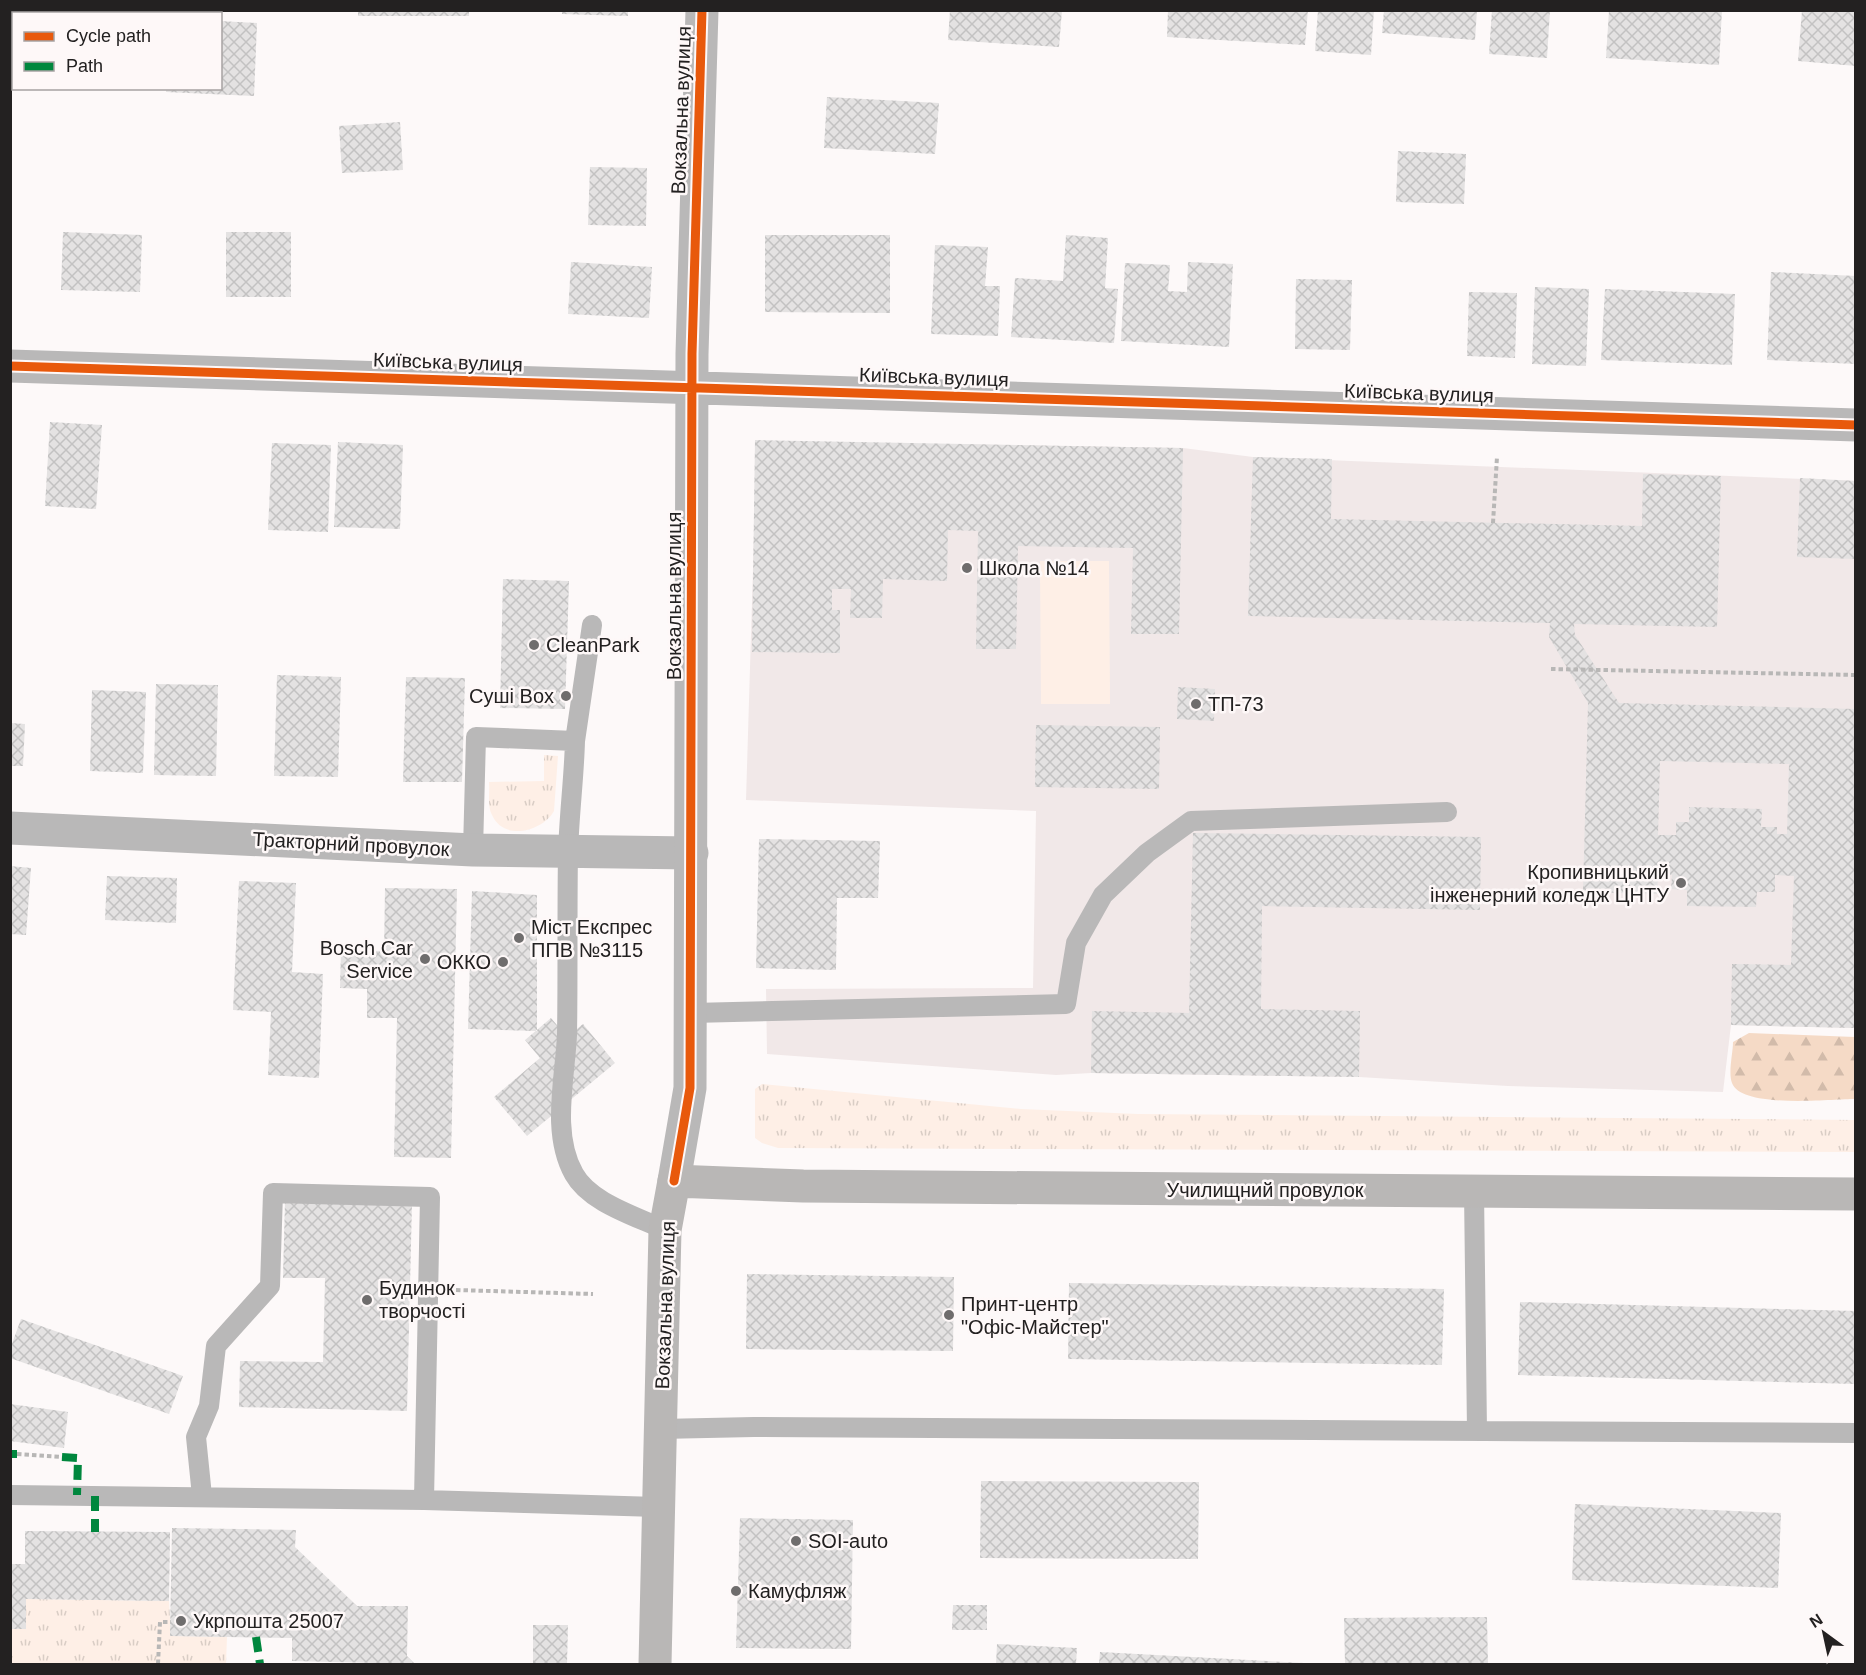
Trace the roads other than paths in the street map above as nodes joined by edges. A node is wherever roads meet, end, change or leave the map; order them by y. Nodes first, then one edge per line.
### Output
1 (702, 10) edge
2 (10, 366) edge
3 (692, 386) junction
4 (1856, 425) edge
5 (592, 625) dead end
6 (575, 741) junction
7 (1448, 812) dead end
8 (10, 828) edge
9 (474, 850) junction
10 (568, 852) junction
11 (692, 852) junction
12 (692, 1013) junction
13 (674, 1180) junction
14 (1474, 1191) junction
15 (1856, 1194) edge
16 (665, 1230) junction
17 (660, 1429) junction
18 (1477, 1431) junction
19 (1856, 1433) edge
20 (10, 1494) edge
21 (202, 1496) junction
22 (424, 1500) junction
23 (657, 1507) junction
24 (655, 1665) edge

1 - 3 street, Вокзальна вулиця
2 - 3 street, Київська вулиця
3 - 4 street, Київська вулиця
3 - 11 street, Вокзальна вулиця
5 - 6 lane
6 - 9 lane
6 - 10 lane
7 - 12 lane
8 - 9 street, Тракторний провулок
9 - 10 street, Тракторний провулок
10 - 11 street, Тракторний провулок
10 - 16 lane
11 - 12 street, Вокзальна вулиця
12 - 13 street, Вокзальна вулиця
13 - 14 main road, Училищний провулок
13 - 16 main road, Вокзальна вулиця
14 - 15 main road, Училищний провулок
14 - 18 lane
16 - 17 main road, Вокзальна вулиця
17 - 18 lane
17 - 23 main road, Вокзальна вулиця
18 - 19 lane
20 - 21 lane
21 - 22 lane
21 - 22 lane
22 - 23 lane
23 - 24 main road, Вокзальна вулиця

